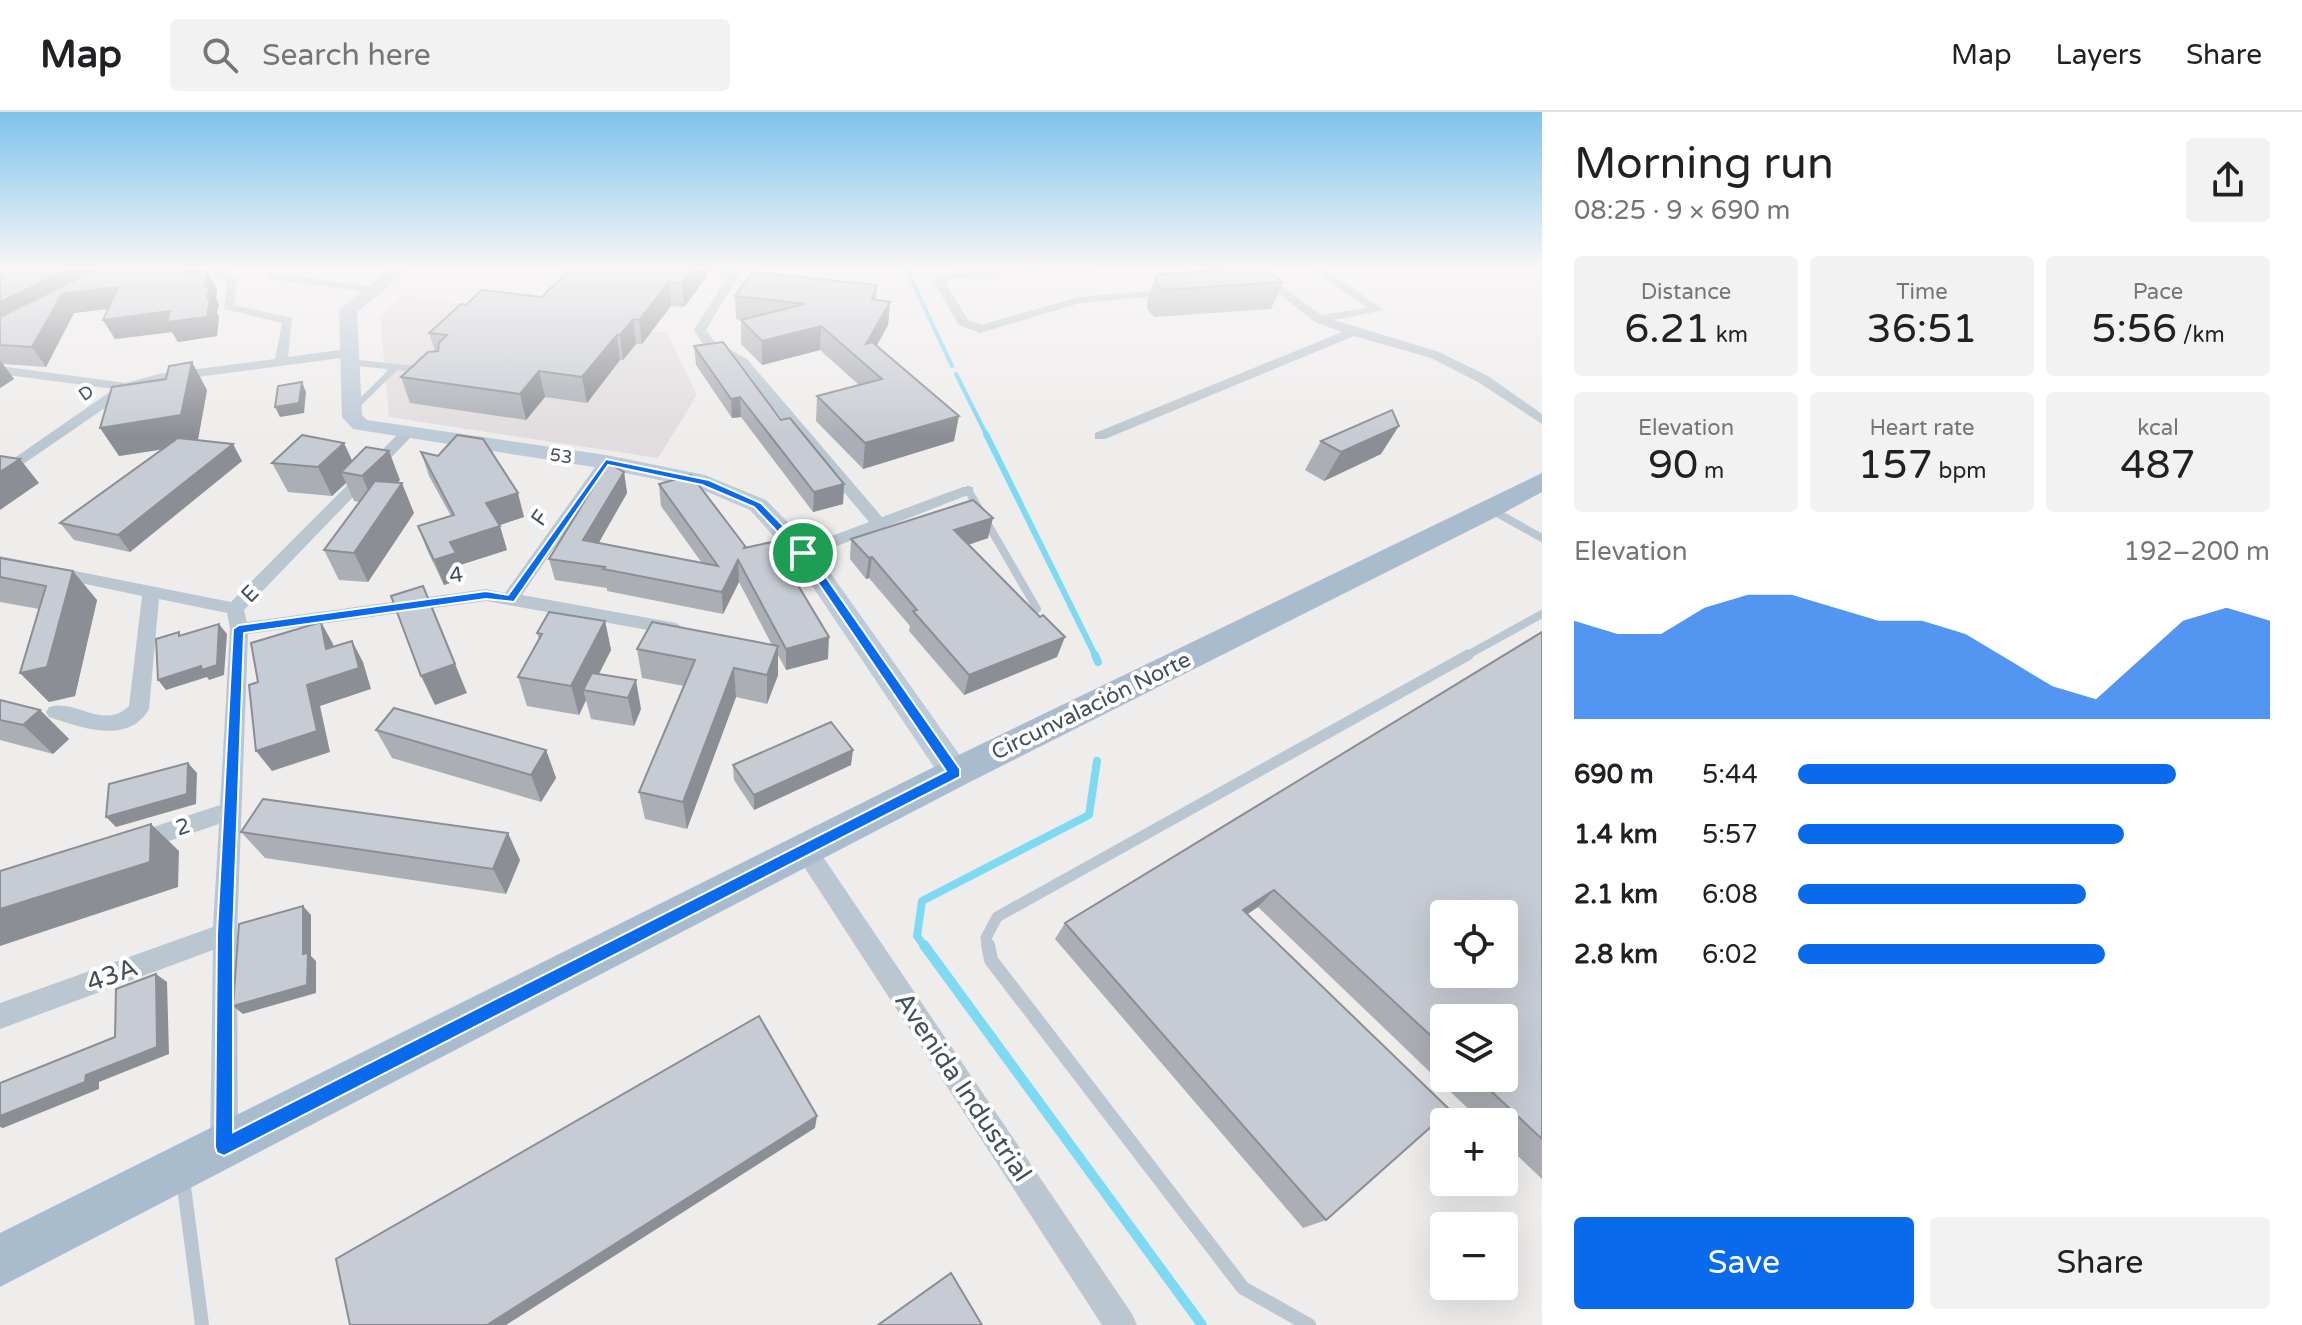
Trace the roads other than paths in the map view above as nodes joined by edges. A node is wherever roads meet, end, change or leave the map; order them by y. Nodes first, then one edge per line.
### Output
1 (288, 323) edge
2 (348, 323) edge
3 (704, 323) edge
4 (964, 323) edge
5 (1002, 323) edge
6 (1328, 323) edge
7 (1353, 332) junction
8 (348, 358) junction
9 (281, 363) junction
10 (396, 367) junction
11 (0, 370) edge
12 (426, 371) edge
13 (126, 387) junction
14 (352, 410) junction
15 (1542, 420) edge
16 (406, 434) junction
17 (1100, 436) dead end
18 (606, 462) junction
19 (0, 475) edge
20 (1542, 481) edge
21 (968, 490) joint
22 (1490, 509) junction
23 (880, 525) junction
24 (1542, 538) edge
25 (803, 553) junction
26 (0, 561) edge
27 (151, 592) junction
28 (510, 599) junction
29 (1037, 609) edge
30 (1542, 614) edge
31 (237, 619) junction
32 (700, 634) edge
33 (56, 712) dead end
34 (955, 773) junction
35 (228, 812) junction
36 (805, 849) junction
37 (112, 851) edge
38 (225, 934) junction
39 (0, 1016) edge
40 (224, 1147) junction
41 (181, 1169) junction
42 (0, 1261) edge
43 (202, 1325) edge
44 (1121, 1325) edge
45 (1309, 1325) edge

1 - 9 street
2 - 8 street
3 - 23 street
4 - 5 street
6 - 7 street
7 - 15 street
7 - 17 street
8 - 9 street, D
8 - 10 lane
8 - 14 street
9 - 13 street, D
10 - 12 lane
10 - 14 lane
11 - 13 street
13 - 19 street, D
14 - 16 street, 53
16 - 18 street, 53
16 - 31 street, E
18 - 25 street, 53
18 - 28 street, F
20 - 22 main road, Circunvalación Norte
21 - 23 street
21 - 29 lane
22 - 24 lane
22 - 34 main road, Circunvalación Norte
23 - 25 street
25 - 34 street, 53
26 - 27 street, 4
27 - 31 street, 4
27 - 33 street
28 - 31 street, 4
28 - 32 street, 4
30 - 45 lane
31 - 35 street, E
34 - 36 main road, Circunvalación Norte
35 - 37 street, 2
35 - 38 street, E
36 - 40 main road, Circunvalación Norte
36 - 44 street, Avenida Industrial
38 - 39 street, 43A
38 - 40 street, E
40 - 41 main road, Circunvalación Norte
41 - 42 main road, Circunvalación Norte
41 - 43 lane

